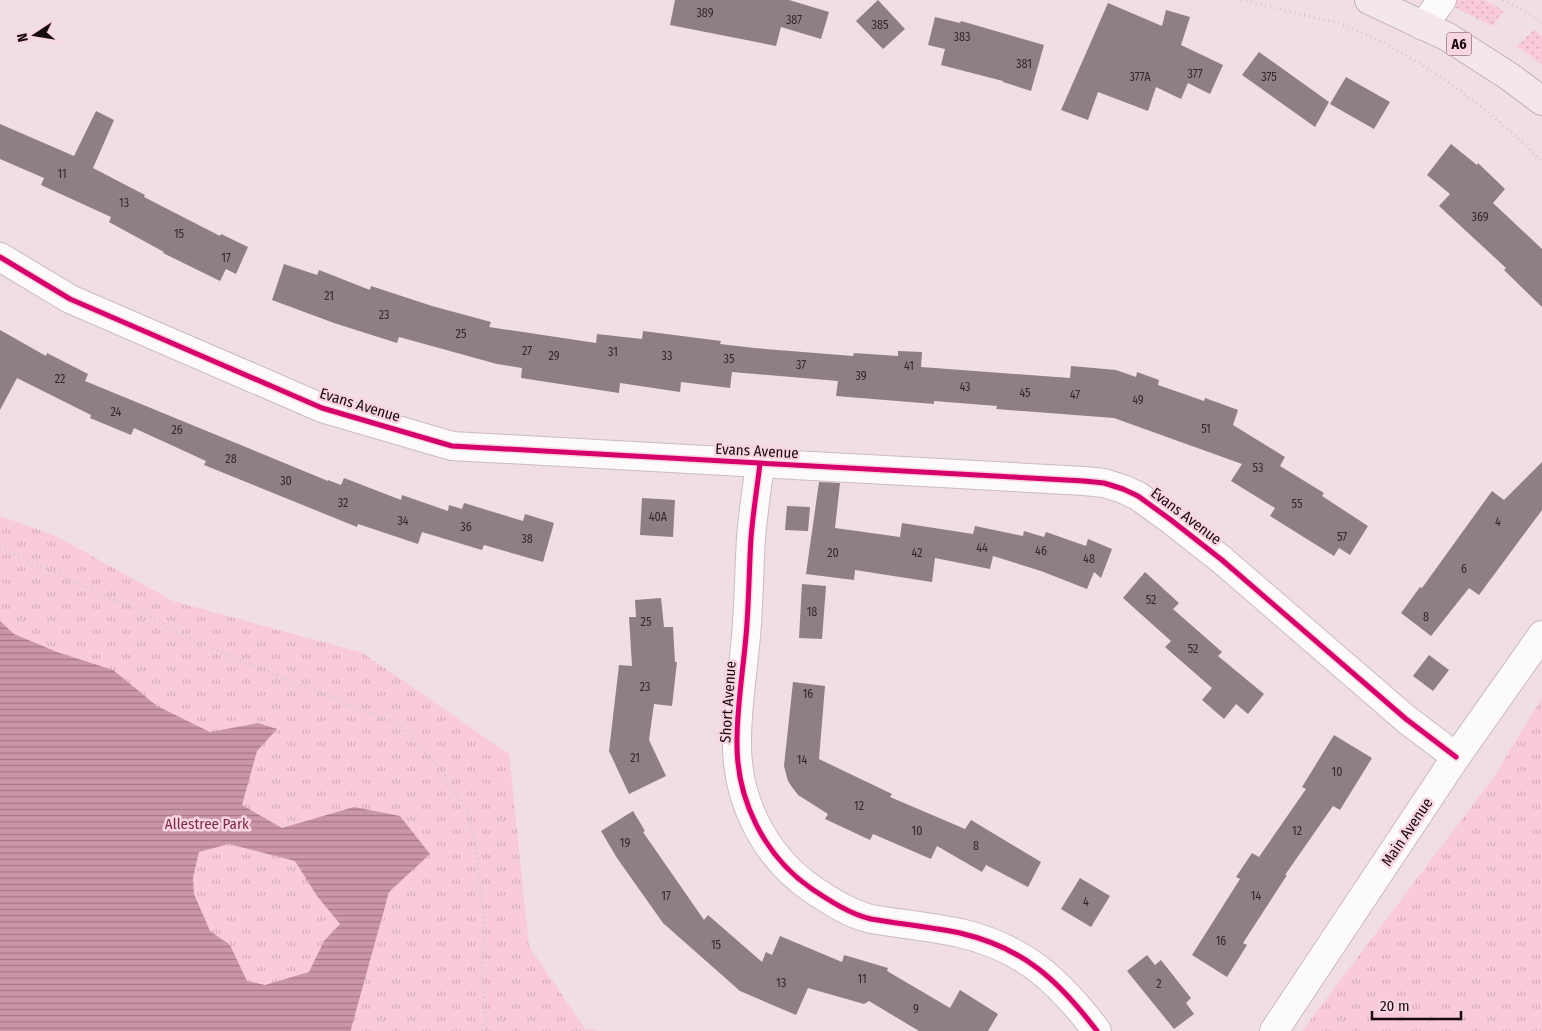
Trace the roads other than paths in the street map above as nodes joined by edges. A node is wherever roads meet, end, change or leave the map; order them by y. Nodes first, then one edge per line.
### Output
1 (1369, 0) edge
2 (1442, 0) edge
3 (1424, 26) junction
4 (1542, 101) edge
5 (0, 257) edge
6 (760, 464) junction
7 (1542, 635) edge
8 (1456, 757) junction
9 (1097, 1031) edge
10 (1274, 1031) edge

1 - 3 highway, A6
2 - 3 street
3 - 4 highway, A6
5 - 6 street, Evans Avenue
6 - 8 street, Evans Avenue
6 - 9 street, Short Avenue
7 - 8 street, Main Avenue
8 - 10 street, Main Avenue

